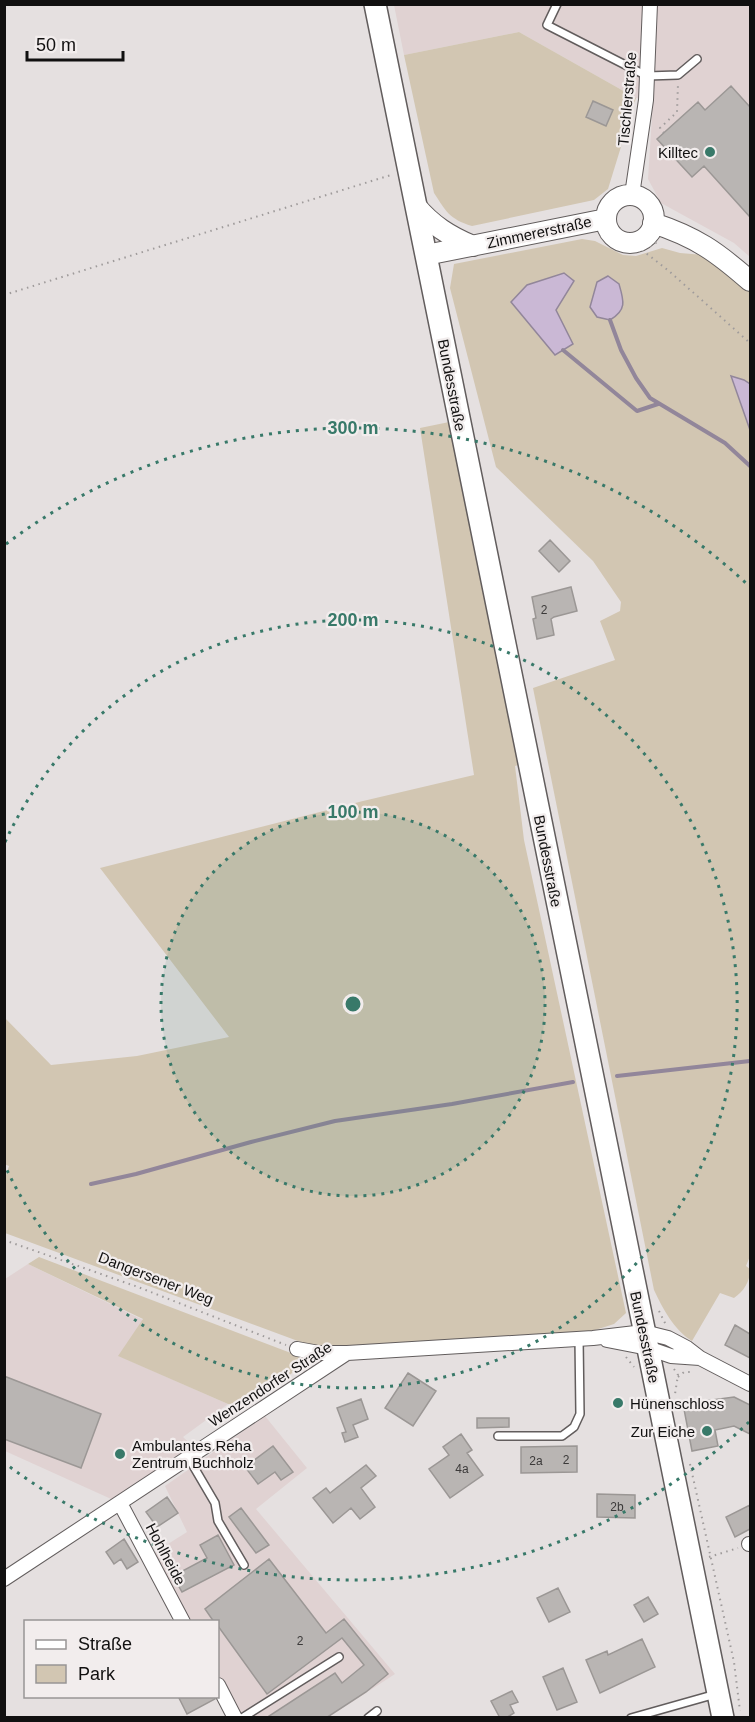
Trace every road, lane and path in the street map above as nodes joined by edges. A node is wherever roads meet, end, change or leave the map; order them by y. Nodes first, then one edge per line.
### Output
1 (375, 4) edge
2 (556, 4) edge
3 (647, 6) edge
4 (697, 59) dead end
5 (678, 75) junction
6 (648, 76) junction
7 (664, 133) dead end
8 (408, 170) junction
9 (632, 195) junction
10 (416, 206) junction
11 (606, 219) junction
12 (653, 223) junction
13 (472, 246) junction
14 (642, 250) dead end
15 (426, 255) junction
16 (750, 281) edge
17 (4, 296) edge
18 (750, 343) edge
19 (4, 1240) edge
20 (586, 1338) junction
21 (646, 1340) junction
22 (291, 1347) joint
23 (347, 1353) junction
24 (624, 1356) dead end
25 (635, 1369) dead end
26 (750, 1384) edge
27 (498, 1436) dead end
28 (688, 1455) dead end
29 (188, 1457) junction
30 (120, 1503) junction
31 (750, 1544) edge
32 (700, 1559) junction
33 (244, 1565) dead end
34 (4, 1579) edge
35 (182, 1620) edge
36 (339, 1657) dead end
37 (219, 1687) edge
38 (718, 1693) junction
39 (377, 1711) dead end
40 (235, 1718) edge
41 (242, 1718) edge
42 (368, 1718) edge
43 (631, 1718) edge
44 (723, 1718) edge
45 (741, 1718) edge

1 - 8 main road, Bundesstraße
2 - 6 lane
3 - 6 street, Tischlerstraße
4 - 5 lane
5 - 6 lane
5 - 7 path
6 - 9 street, Tischlerstraße
8 - 10 main road, Bundesstraße
8 - 17 path
9 - 11 street, Zimmererstraße
9 - 12 street
10 - 13 street, Zimmererstraße
10 - 15 main road, Bundesstraße
11 - 12 street, Zimmererstraße
11 - 13 street, Zimmererstraße
12 - 16 street
13 - 15 street, Zimmererstraße
14 - 18 path
15 - 21 main road, Bundesstraße
19 - 22 path, Dangersener Weg
20 - 21 street, Wenzendorfer Straße
20 - 23 street, Wenzendorfer Straße
20 - 27 lane
21 - 26 street
21 - 32 main road, Bundesstraße
22 - 23 street
23 - 29 street, Wenzendorfer Straße
24 - 25 path
28 - 32 path
29 - 30 street, Wenzendorfer Straße
29 - 33 lane
30 - 34 street, Wenzendorfer Straße
30 - 35 street, Hohlheide
31 - 32 path
32 - 38 main road, Bundesstraße
32 - 45 path
36 - 41 lane
37 - 40 street
38 - 43 lane
38 - 44 main road, Bundesstraße
39 - 42 lane

